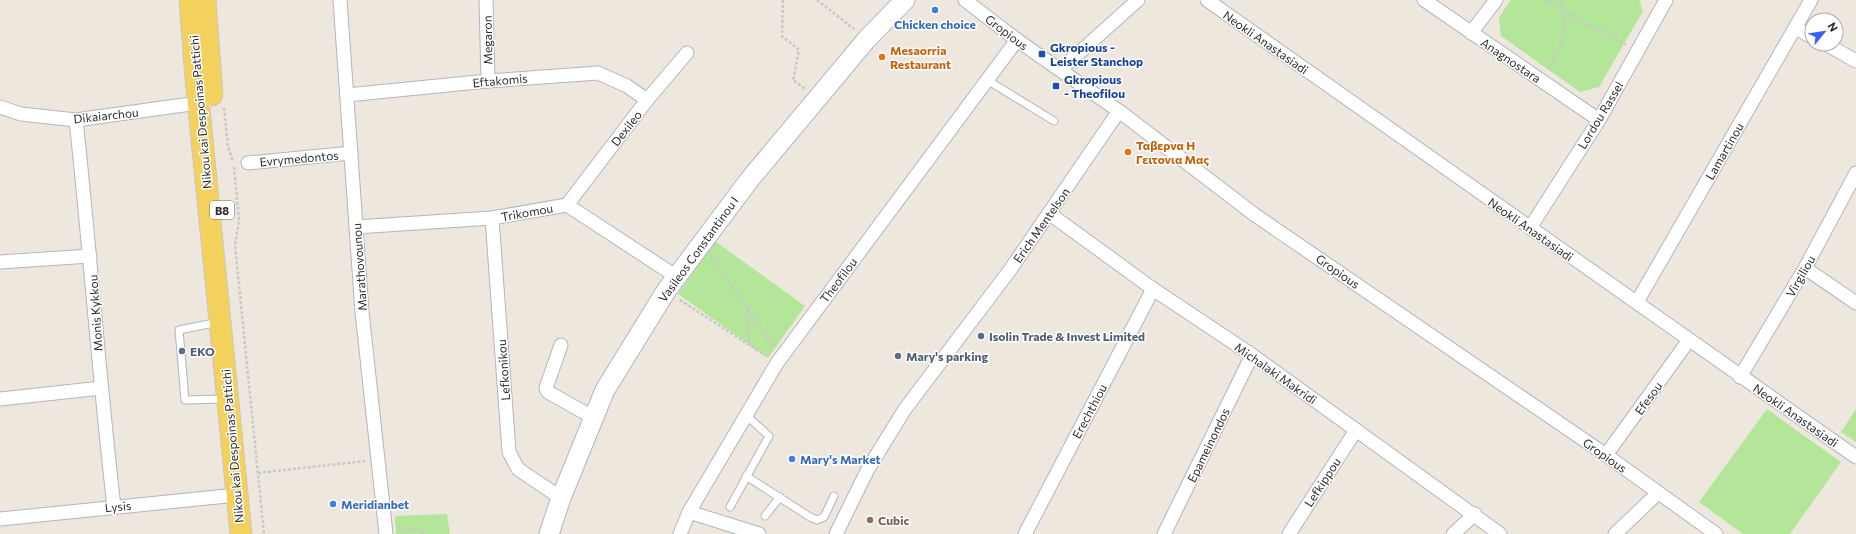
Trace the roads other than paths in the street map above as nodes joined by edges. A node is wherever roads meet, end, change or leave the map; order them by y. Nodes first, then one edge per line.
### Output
1 (190, 0) edge
2 (205, 0) edge
3 (340, 0) edge
4 (486, 0) edge
5 (905, 0) edge
6 (965, 0) edge
7 (1138, 0) edge
8 (1207, 0) edge
9 (1424, 0) edge
10 (1496, 0) edge
11 (1666, 0) edge
12 (1811, 0) edge
13 (1796, 28) junction
14 (1804, 32) edge
15 (1471, 33) junction
16 (1017, 40) junction
17 (1840, 52) edge
18 (687, 53) dead end
19 (1856, 61) edge
20 (1061, 70) junction
21 (987, 80) junction
22 (488, 81) junction
23 (347, 95) junction
24 (647, 100) junction
25 (206, 102) junction
26 (0, 107) edge
27 (1119, 111) junction
28 (76, 120) junction
29 (1598, 120) junction
30 (1054, 121) dead end
31 (351, 153) junction
32 (248, 162) dead end
33 (1856, 173) edge
34 (567, 205) junction
35 (1050, 214) junction
36 (492, 218) junction
37 (356, 227) junction
38 (1530, 228) junction
39 (90, 256) junction
40 (0, 262) edge
41 (1805, 268) junction
42 (672, 284) junction
43 (1152, 289) junction
44 (1637, 302) junction
45 (1856, 304) edge
46 (220, 322) junction
47 (1690, 340) junction
48 (561, 345) dead end
49 (1252, 355) junction
50 (1740, 377) junction
51 (100, 388) junction
52 (0, 399) edge
53 (228, 399) junction
54 (746, 415) junction
55 (594, 418) junction
56 (1356, 430) junction
57 (1606, 455) junction
58 (1856, 457) edge
59 (746, 476) junction
60 (1658, 492) junction
61 (237, 495) junction
62 (834, 496) dead end
63 (780, 497) junction
64 (561, 498) junction
65 (730, 506) dead end
66 (114, 507) junction
67 (689, 512) junction
68 (1475, 514) junction
69 (764, 516) dead end
70 (0, 519) edge
71 (385, 530) edge
72 (241, 534) edge
73 (253, 534) edge
74 (549, 534) edge
75 (680, 534) edge
76 (759, 534) edge
77 (836, 534) edge
78 (1025, 534) edge
79 (1164, 534) edge
80 (1288, 534) edge
81 (1453, 534) edge
82 (1500, 534) edge
83 (1615, 534) edge
84 (1716, 534) edge

1 - 25 main road, Nikou kai Despoinas Pattichi
2 - 25 main road, Nikou kai Despoinas Pattichi / B8
3 - 23 street, Marathovounou
4 - 22 street, Megaron
5 - 42 main road, Vasileos Constantinou I
6 - 16 street, Gropious
7 - 20 street
8 - 38 street, Neokli Anastasiadi
9 - 15 street, Anagnostara
10 - 15 street
11 - 29 street, Lordou Rassel
12 - 13 street, Lamartinou
13 - 14 street
13 - 44 street, Lamartinou
15 - 29 street, Anagnostara
16 - 20 street, Gropious
16 - 21 street, Theofilou
17 - 19 street
18 - 24 street, Dexileo
20 - 27 street, Gropious
21 - 30 lane
21 - 54 street, Theofilou
22 - 23 street, Eftakomis
22 - 24 street, Eftakomis
23 - 31 street, Marathovounou
24 - 34 street, Dexileo
25 - 28 street, Dikaiarchou
25 - 46 main road, Nikou kai Despoinas Pattichi
25 - 73 main road, Nikou kai Despoinas Pattichi / B8
26 - 28 street, Dikaiarchou
27 - 35 street, Erich Mentelson
27 - 57 street, Gropious
28 - 39 street, Monis Kykkou
29 - 38 street, Lordou Rassel
31 - 32 street, Evrymedontos
31 - 37 street, Marathovounou
33 - 41 street, Virgiliou
34 - 36 street, Trikomou
34 - 42 street, Trikomou
35 - 43 street, Michalaki Makridi
35 - 77 street, Erich Mentelson
36 - 37 street, Trikomou
36 - 64 street, Lefkonikou
37 - 71 street, Marathovounou
38 - 44 street, Neokli Anastasiadi
39 - 40 street
39 - 51 street, Monis Kykkou
41 - 45 street
41 - 50 street, Virgiliou
42 - 55 main road, Vasileos Constantinou I
43 - 49 street, Michalaki Makridi
43 - 78 street, Erechthiou
44 - 47 street, Neokli Anastasiadi
46 - 53 main road, Nikou kai Despoinas Pattichi
46 - 53 lane
47 - 50 street, Neokli Anastasiadi
47 - 57 street, Efesou
48 - 55 street
49 - 56 street, Michalaki Makridi
49 - 79 street, Epameinondos
50 - 58 street, Neokli Anastasiadi
51 - 52 street
51 - 66 street, Monis Kykkou
53 - 61 main road, Nikou kai Despoinas Pattichi
54 - 59 lane
54 - 67 street, Theofilou
55 - 64 main road, Vasileos Constantinou I
56 - 68 street, Michalaki Makridi
56 - 80 street, Lefkippou
57 - 60 street, Gropious
59 - 63 lane
59 - 65 lane
60 - 83 street
60 - 84 street, Gropious
61 - 66 street, Lysis
61 - 72 main road, Nikou kai Despoinas Pattichi
62 - 63 lane
63 - 69 lane
64 - 74 main road, Vasileos Constantinou I
66 - 70 street, Lysis
67 - 75 street, Theofilou
67 - 76 street
68 - 81 street
68 - 82 street, Michalaki Makridi

